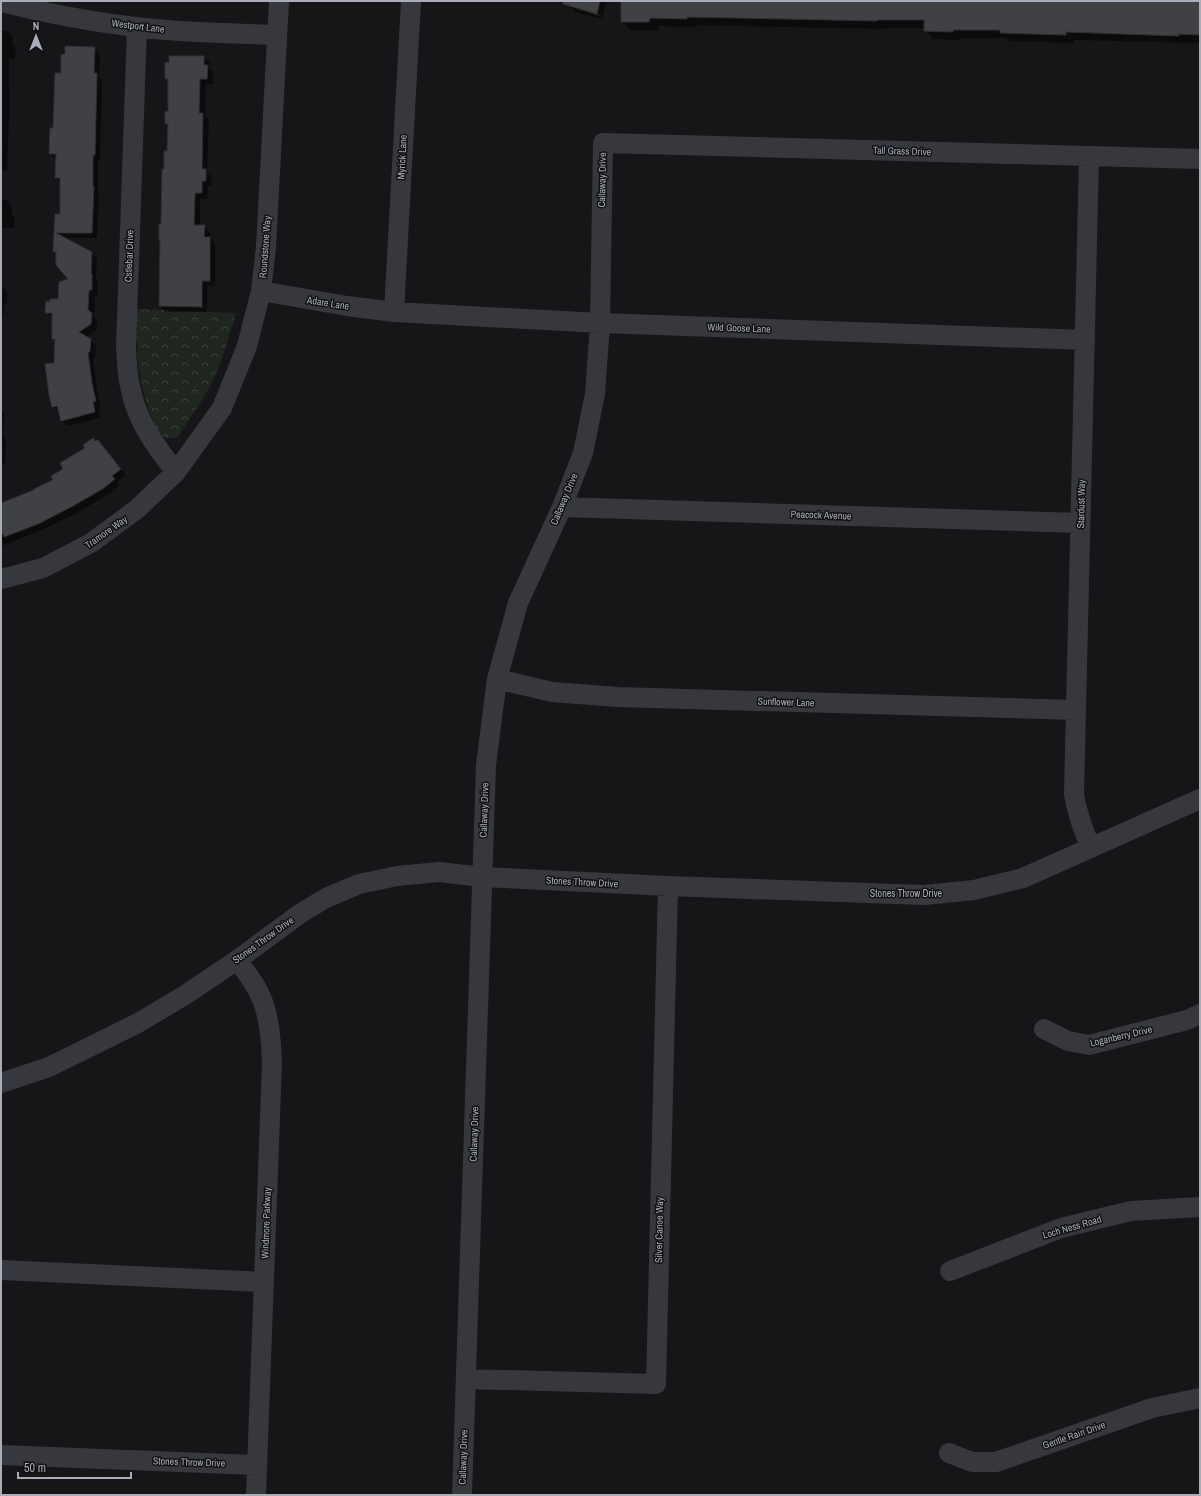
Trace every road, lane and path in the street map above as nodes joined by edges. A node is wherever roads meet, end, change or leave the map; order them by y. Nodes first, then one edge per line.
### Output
1 (279, 1) edge
2 (411, 1) edge
3 (1, 2) edge
4 (137, 28) junction
5 (277, 35) junction
6 (603, 143) joint
7 (1088, 157) junction
8 (1200, 159) edge
9 (261, 292) junction
10 (394, 312) junction
11 (600, 323) junction
12 (1084, 340) junction
13 (176, 472) junction
14 (562, 507) junction
15 (1080, 523) junction
16 (1, 579) edge
17 (497, 679) junction
18 (1076, 710) junction
19 (1200, 799) edge
20 (1091, 848) junction
21 (482, 877) junction
22 (668, 886) junction
23 (237, 960) junction
24 (1200, 1014) edge
25 (1044, 1029) dead end
26 (1, 1083) edge
27 (1200, 1207) edge
28 (1, 1270) edge
29 (950, 1270) dead end
30 (264, 1282) junction
31 (466, 1379) junction
32 (1200, 1398) edge
33 (949, 1453) dead end
34 (1, 1455) edge
35 (257, 1465) junction
36 (256, 1495) edge
37 (462, 1495) edge

1 - 5 street, Roundstone Way
2 - 10 street, Myrick Lane
3 - 4 street, Westport Lane
4 - 5 street, Westport Lane
4 - 13 street, Cstlebar Drive
5 - 9 street, Roundstone Way
6 - 7 street, Tall Grass Drive
6 - 11 street, Callaway Drive
7 - 8 street, Tall Grass Drive
7 - 12 street, Stardust Way
9 - 10 street, Adare Lane
9 - 13 street, Roundstone Way
10 - 11 street, Wild Goose Lane
11 - 12 street, Wild Goose Lane
11 - 14 street, Callaway Drive
12 - 15 street, Stardust Way
13 - 16 street, Tramore Way
14 - 15 street, Peacock Avenue
14 - 17 street, Callaway Drive
15 - 18 street, Stardust Way
17 - 18 street, Sunflower Lane
17 - 21 street, Callaway Drive
18 - 20 street, Stardust Way
19 - 20 street, Stones Throw Drive
20 - 22 street, Stones Throw Drive
21 - 22 street, Stones Throw Drive
21 - 23 street, Stones Throw Drive
21 - 31 street, Callaway Drive
22 - 31 street, Silver Canoe Way
23 - 26 street, Stones Throw Drive
23 - 30 street, Windmore Parkway
24 - 25 street, Loganberry Drive
27 - 29 street, Loch Ness Road
28 - 30 street
30 - 35 street, Windmore Parkway
31 - 37 street, Callaway Drive
32 - 33 street, Gentle Rain Drive
34 - 35 street, Stones Throw Drive
35 - 36 street, Windmore Parkway

